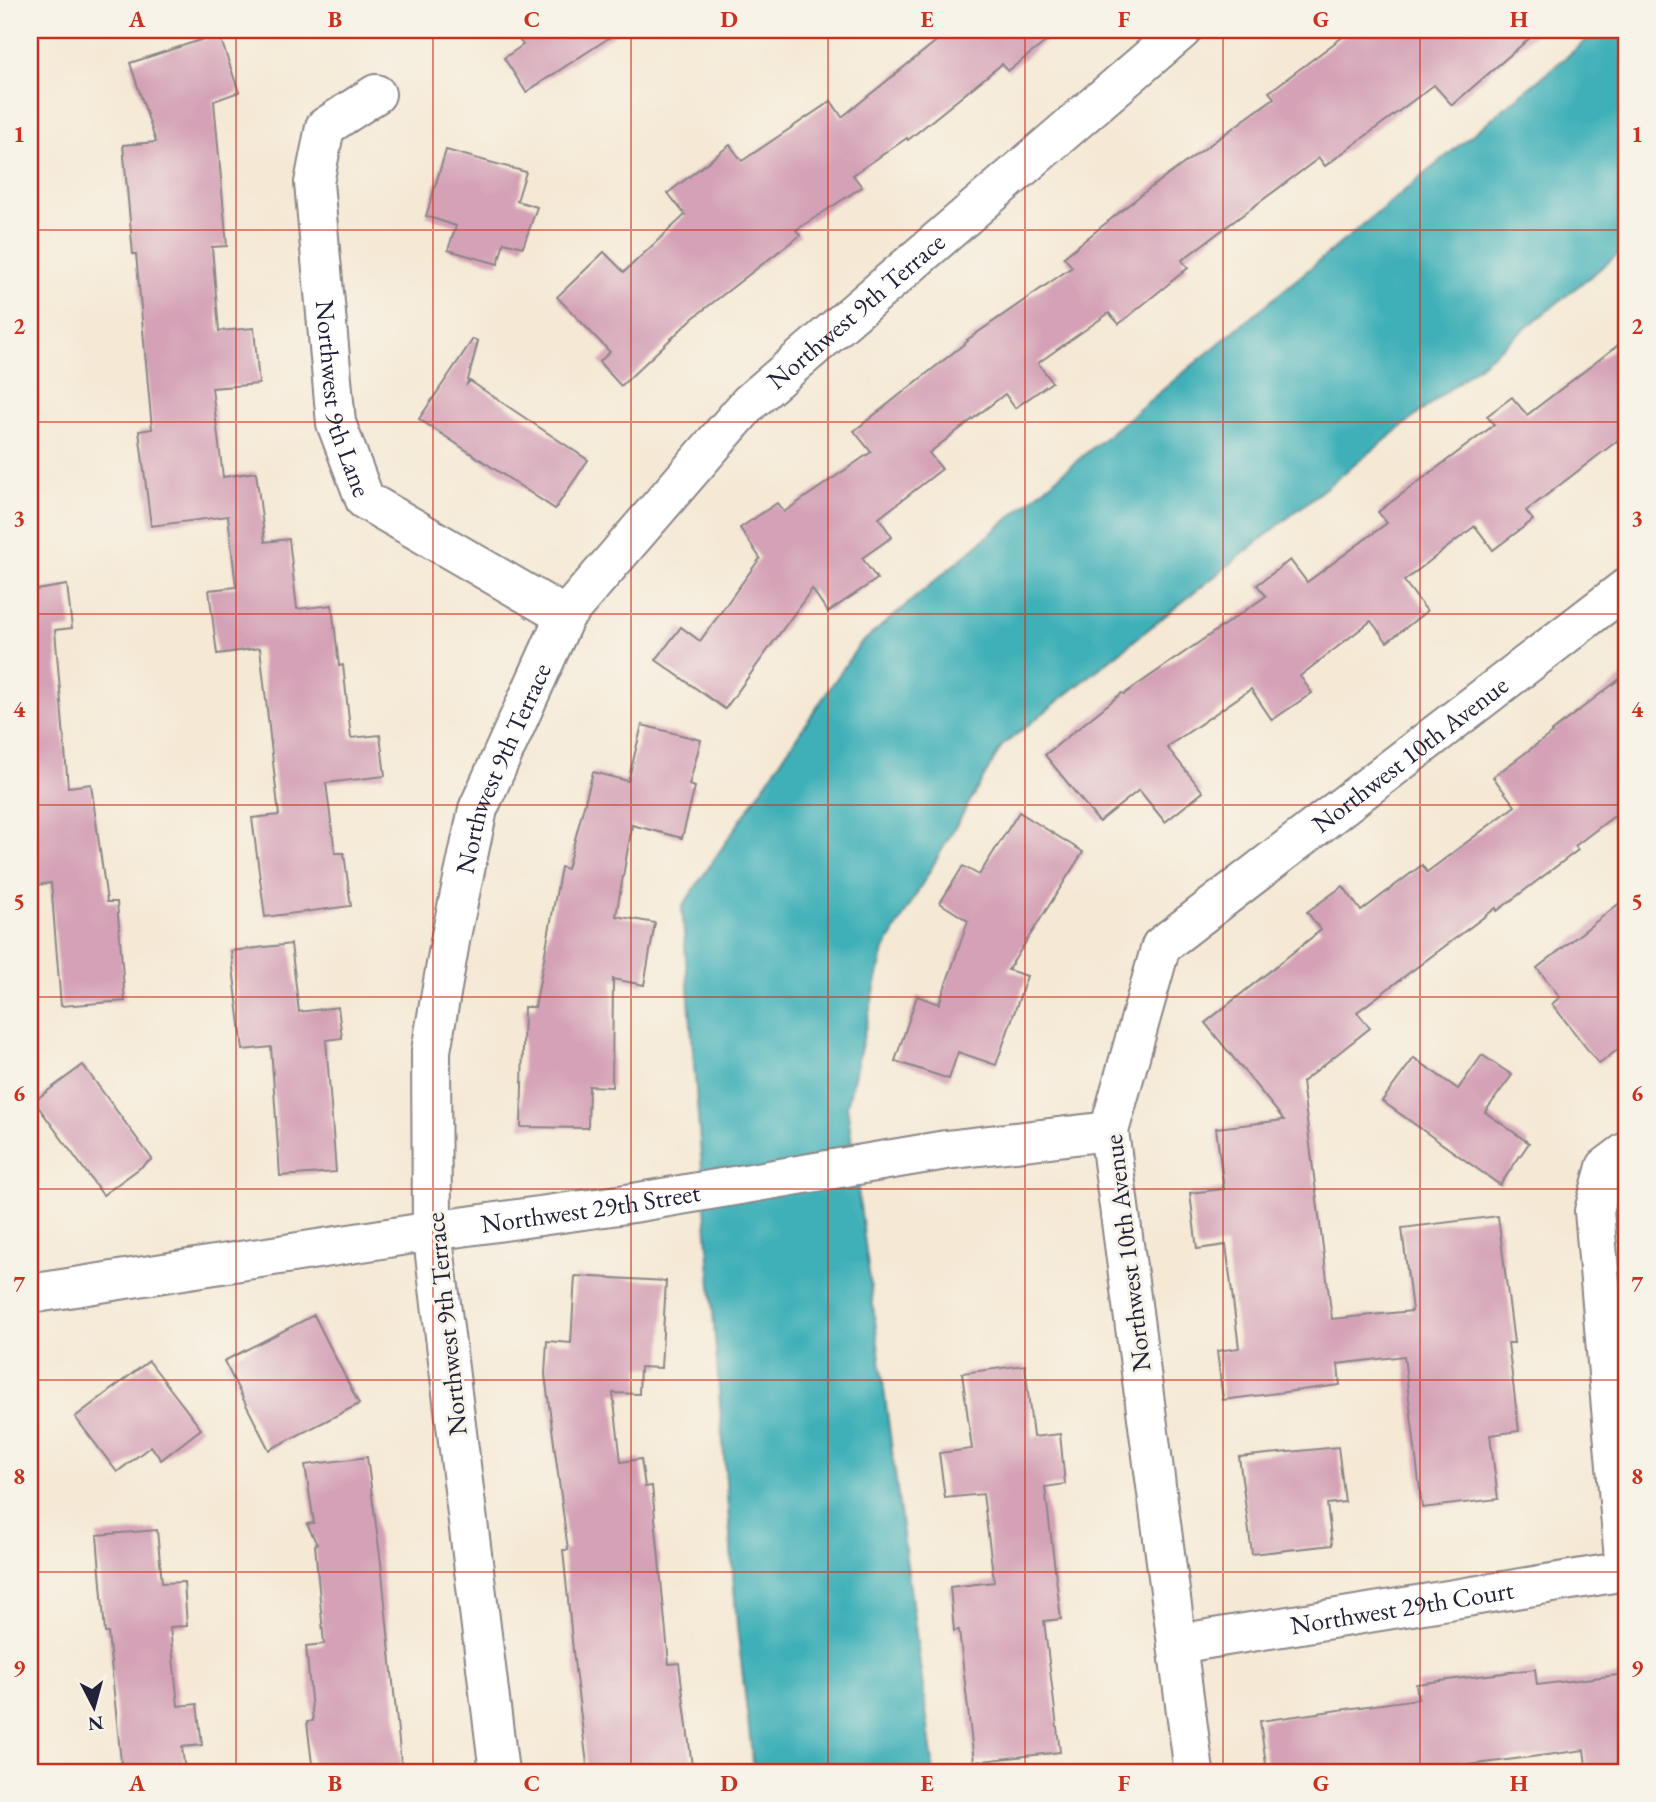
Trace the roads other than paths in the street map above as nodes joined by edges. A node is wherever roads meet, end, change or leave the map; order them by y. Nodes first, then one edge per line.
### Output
1 (1182, 30) edge
2 (376, 94) dead end
3 (1626, 588) edge
4 (565, 616) junction
5 (1109, 1131) junction
6 (1626, 1152) edge
7 (432, 1231) junction
8 (30, 1294) edge
9 (1626, 1571) edge
10 (1177, 1644) junction
11 (499, 1772) edge
12 (1194, 1772) edge

1 - 4 street, Northwest 9th Terrace
2 - 4 street, Northwest 9th Lane
3 - 5 street, Northwest 10th Avenue
4 - 7 street, Northwest 9th Terrace
5 - 7 street, Northwest 29th Street
5 - 10 street, Northwest 10th Avenue
6 - 9 street
7 - 8 street, Northwest 29th Street
7 - 11 street, Northwest 9th Terrace
9 - 10 street, Northwest 29th Court
10 - 12 street, Northwest 10th Avenue

